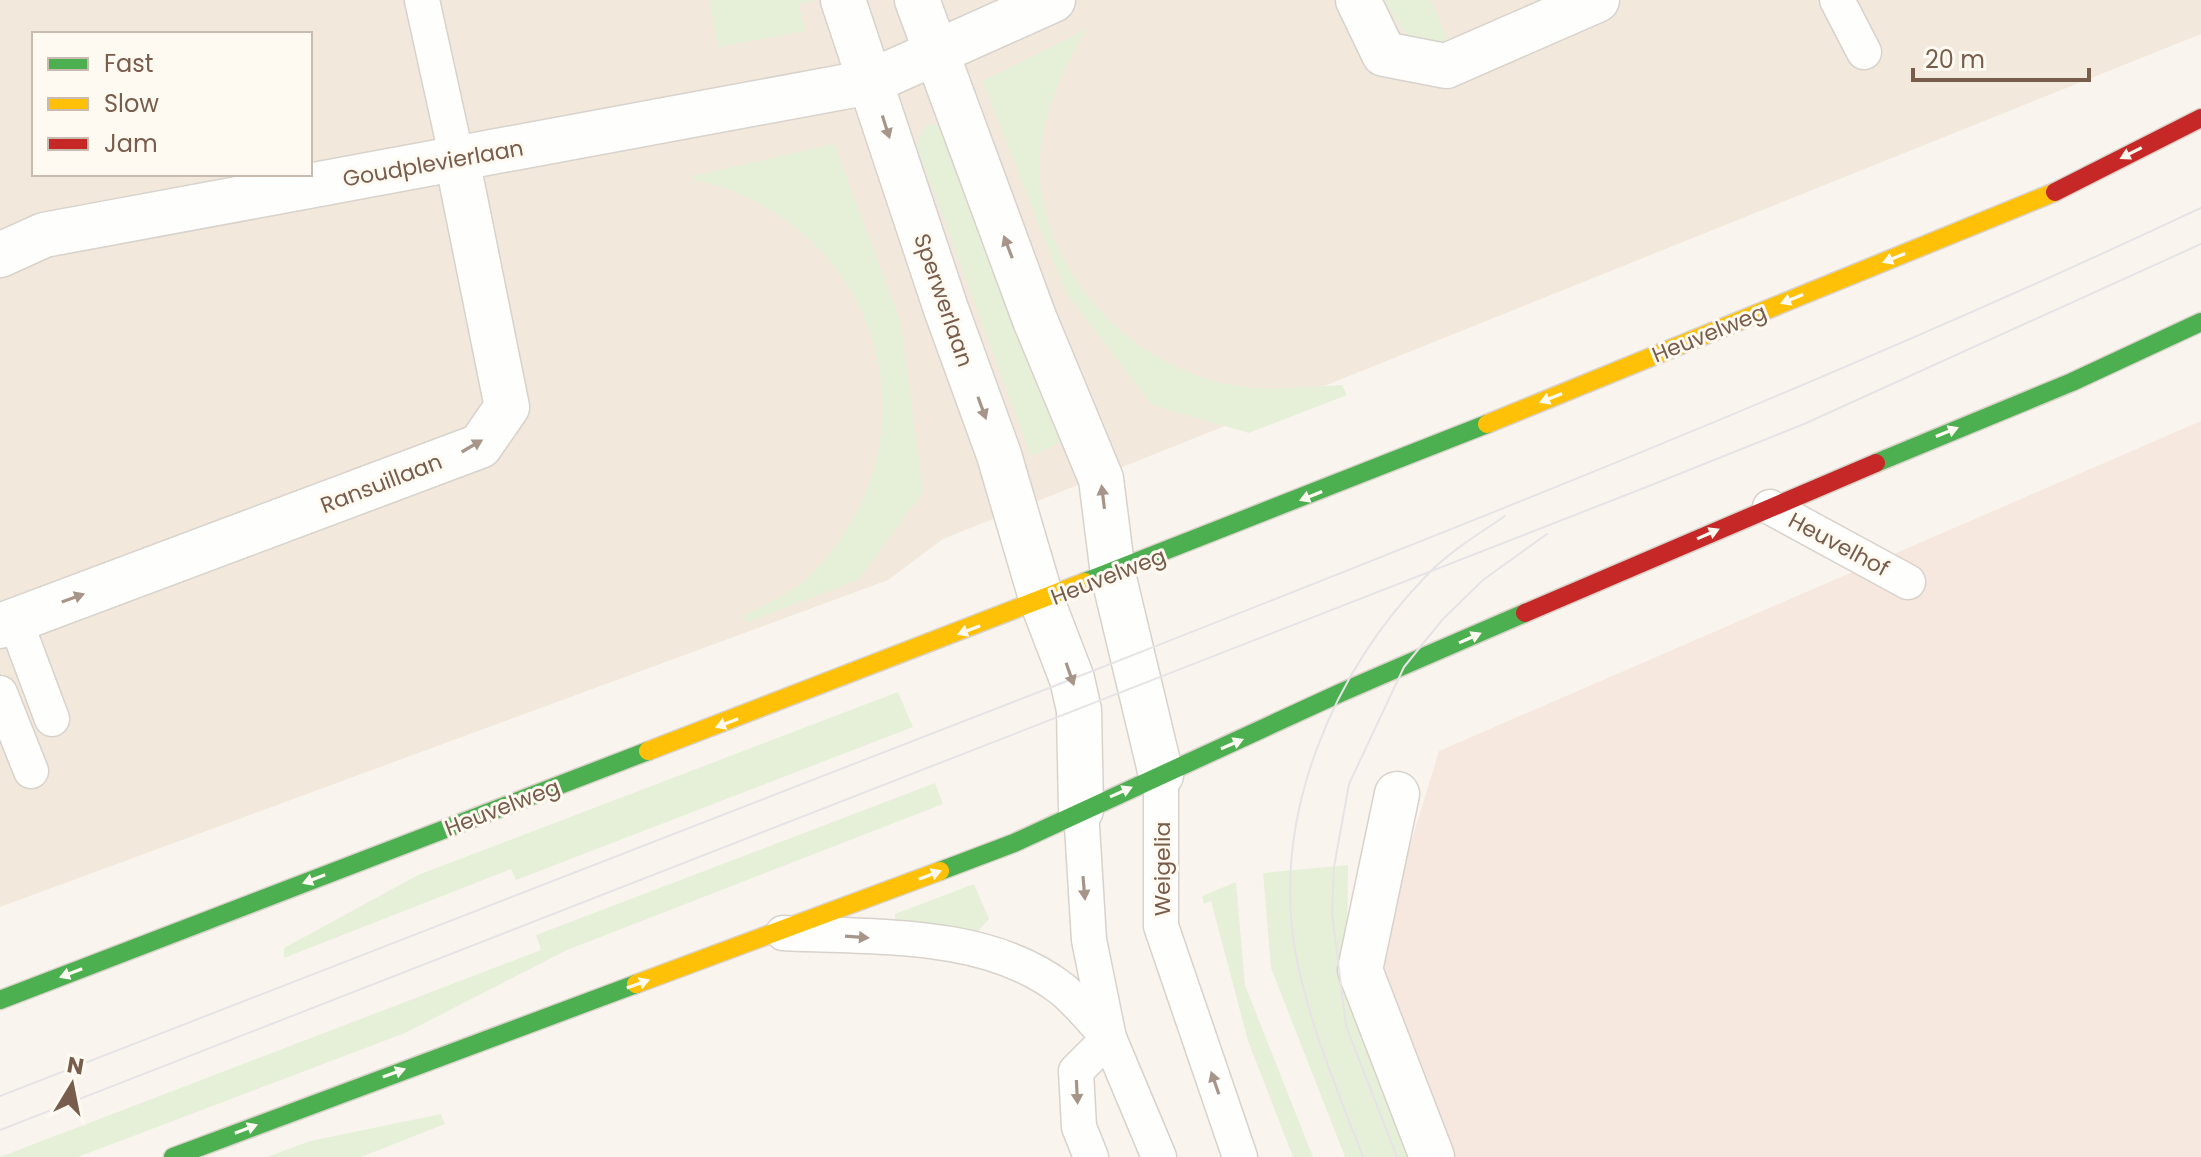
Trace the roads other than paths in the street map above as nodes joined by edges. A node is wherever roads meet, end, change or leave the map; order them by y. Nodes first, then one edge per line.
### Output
1 (422, 0) edge
2 (843, 0) edge
3 (917, 0) edge
4 (1053, 0) edge
5 (1358, 0) edge
6 (1597, 0) edge
7 (1837, 0) edge
8 (935, 52) junction
9 (1864, 52) dead end
10 (870, 82) junction
11 (2201, 118) edge
12 (457, 159) junction
13 (0, 255) edge
14 (2201, 322) edge
15 (1770, 507) junction
16 (1113, 574) junction
17 (1908, 582) dead end
18 (1042, 601) junction
19 (7, 623) edge
20 (0, 693) edge
21 (52, 719) dead end
22 (31, 771) dead end
23 (1161, 775) junction
24 (1397, 794) dead end
25 (1081, 810) junction
26 (779, 932) junction
27 (0, 1000) edge
28 (1109, 1038) junction
29 (173, 1157) edge
30 (1091, 1157) edge
31 (1159, 1157) edge
32 (1240, 1157) edge
33 (1432, 1157) edge

1 - 12 lane
2 - 10 street, Sperwerlaan
3 - 8 street
4 - 8 street, Goudplevierlaan
5 - 6 street
7 - 9 lane
8 - 10 street, Goudplevierlaan
16 -> 8 street
10 - 12 street, Goudplevierlaan
10 -> 18 street, Sperwerlaan
11 -> 16 main road, Heuvelweg
12 - 13 street, Goudplevierlaan
19 -> 12 street, Ransuillaan
15 -> 14 main road
15 - 17 lane, Heuvelhof
23 -> 15 main road
16 - 18 main road, Heuvelweg
16 - 23 street, Weigelia
18 -> 25 street
18 -> 27 main road, Heuvelweg
19 - 21 lane
20 - 22 lane
25 -> 23 main road
32 -> 23 lane, Weigelia
24 - 33 street
26 -> 25 main road
25 -> 28 lane
26 -> 28 lane
29 -> 26 main road
28 -> 30 lane
28 - 31 lane

